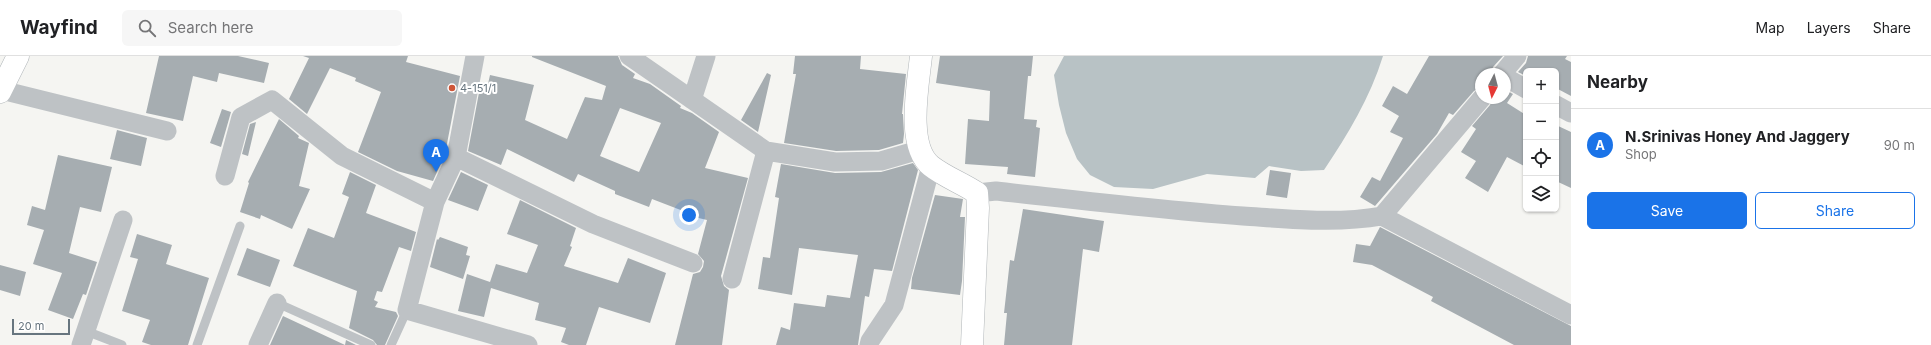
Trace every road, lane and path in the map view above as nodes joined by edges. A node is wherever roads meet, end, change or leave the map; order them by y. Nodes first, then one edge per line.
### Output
1 (18, 56) edge
2 (475, 56) edge
3 (629, 56) edge
4 (706, 56) edge
5 (921, 56) edge
6 (1517, 56) edge
7 (1507, 68) edge
8 (1511, 81) edge
9 (1523, 87) edge
10 (1, 91) edge
11 (692, 100) junction
12 (1477, 104) edge
13 (1559, 107) edge
14 (1571, 113) edge
15 (167, 131) dead end
16 (766, 151) junction
17 (456, 157) junction
18 (925, 158) junction
19 (225, 176) dead end
20 (977, 193) junction
21 (435, 202) junction
22 (1382, 216) junction
23 (123, 220) dead end
24 (240, 226) dead end
25 (693, 263) dead end
26 (732, 279) dead end
27 (277, 303) joint
28 (407, 310) junction
29 (1571, 315) edge
30 (84, 338) edge
31 (122, 345) edge
32 (198, 345) edge
33 (258, 345) edge
34 (371, 345) edge
35 (391, 345) edge
36 (528, 345) edge
37 (869, 345) edge
38 (972, 345) edge

1 - 10 street
2 - 17 street
3 - 11 street
4 - 11 street
5 - 18 street
6 - 7 street
8 - 9 street
10 - 15 street
11 - 16 street
12 - 22 street
13 - 14 street
16 - 18 street
16 - 26 street
17 - 21 street
17 - 25 street
18 - 20 street
18 - 37 street
19 - 21 street
20 - 22 street
20 - 38 street
21 - 28 street
22 - 29 street
23 - 30 street
24 - 32 lane
27 - 33 street
27 - 34 lane
28 - 35 lane
28 - 36 street
30 - 31 lane

